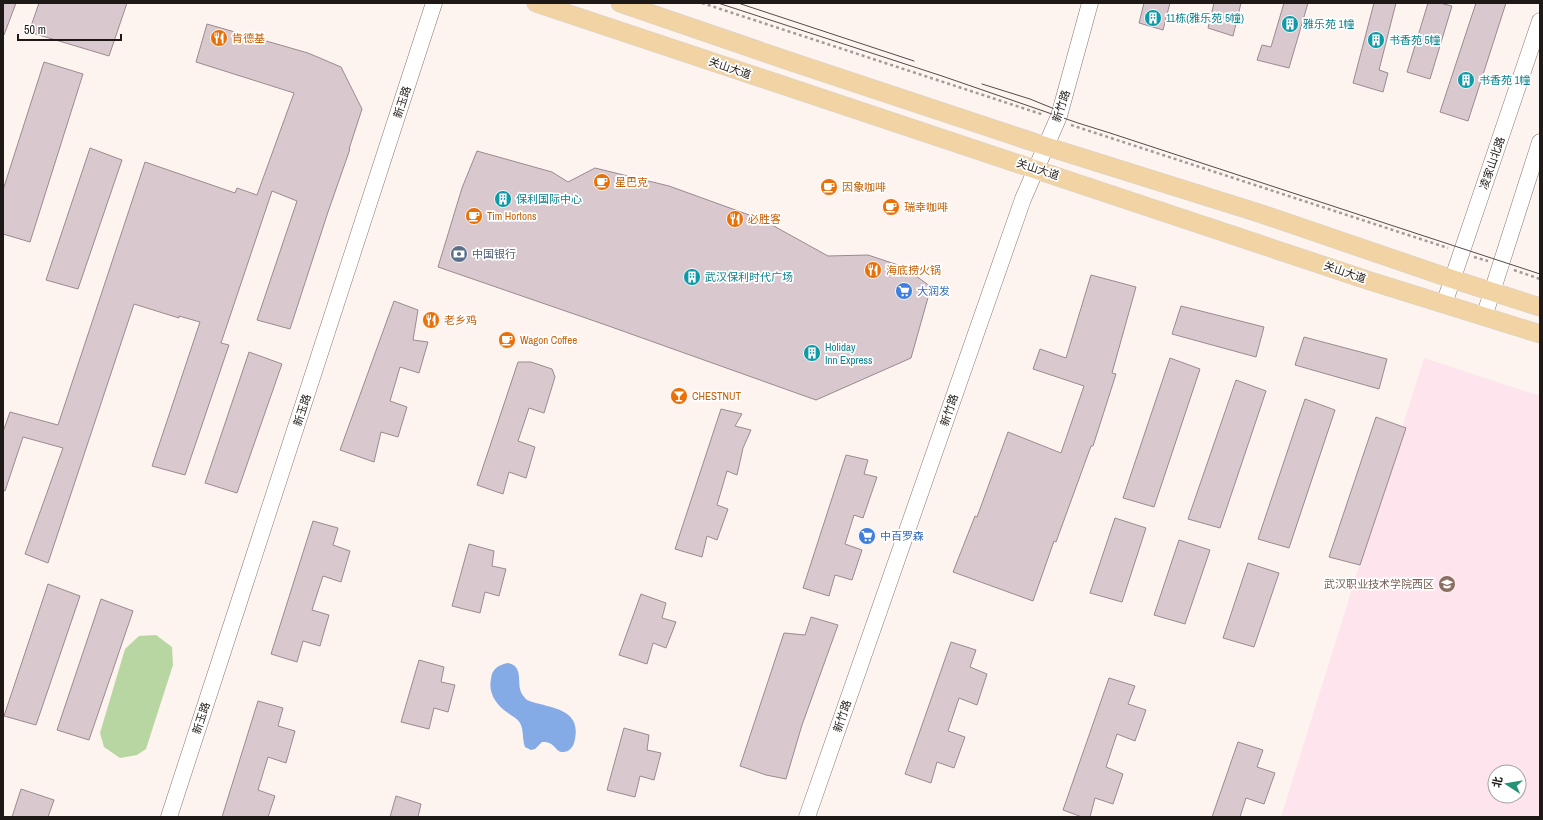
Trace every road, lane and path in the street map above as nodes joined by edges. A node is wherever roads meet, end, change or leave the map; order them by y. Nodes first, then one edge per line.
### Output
1 (434, 3) edge
2 (536, 3) edge
3 (620, 3) edge
4 (702, 3) edge
5 (1090, 3) edge
6 (1540, 21) edge
7 (1057, 120) junction
8 (1540, 142) edge
9 (1046, 146) junction
10 (1037, 169) junction
11 (1461, 252) junction
12 (1500, 265) junction
13 (1452, 279) junction
14 (1540, 279) edge
15 (1492, 292) junction
16 (1444, 304) junction
17 (1540, 307) edge
18 (1484, 317) junction
19 (1540, 334) edge
20 (169, 817) edge
21 (807, 817) edge

1 - 20 main road, 新玉路
2 - 10 main road, 关山大道
3 - 9 main road
4 - 7 path
5 - 7 main road, 新竹路
6 - 11 main road, 凌家山北路
7 - 9 main road, 新竹路
7 - 11 path
8 - 12 main road
9 - 10 main road, 新竹路
9 - 13 main road
10 - 16 main road, 关山大道
10 - 21 main road, 新竹路
11 - 12 path
11 - 13 main road, 凌家山北路
12 - 14 path
12 - 15 main road
13 - 15 main road
13 - 16 main road, 凌家山北路
15 - 17 main road
15 - 18 main road
16 - 18 main road, 关山大道
18 - 19 main road, 关山大道

